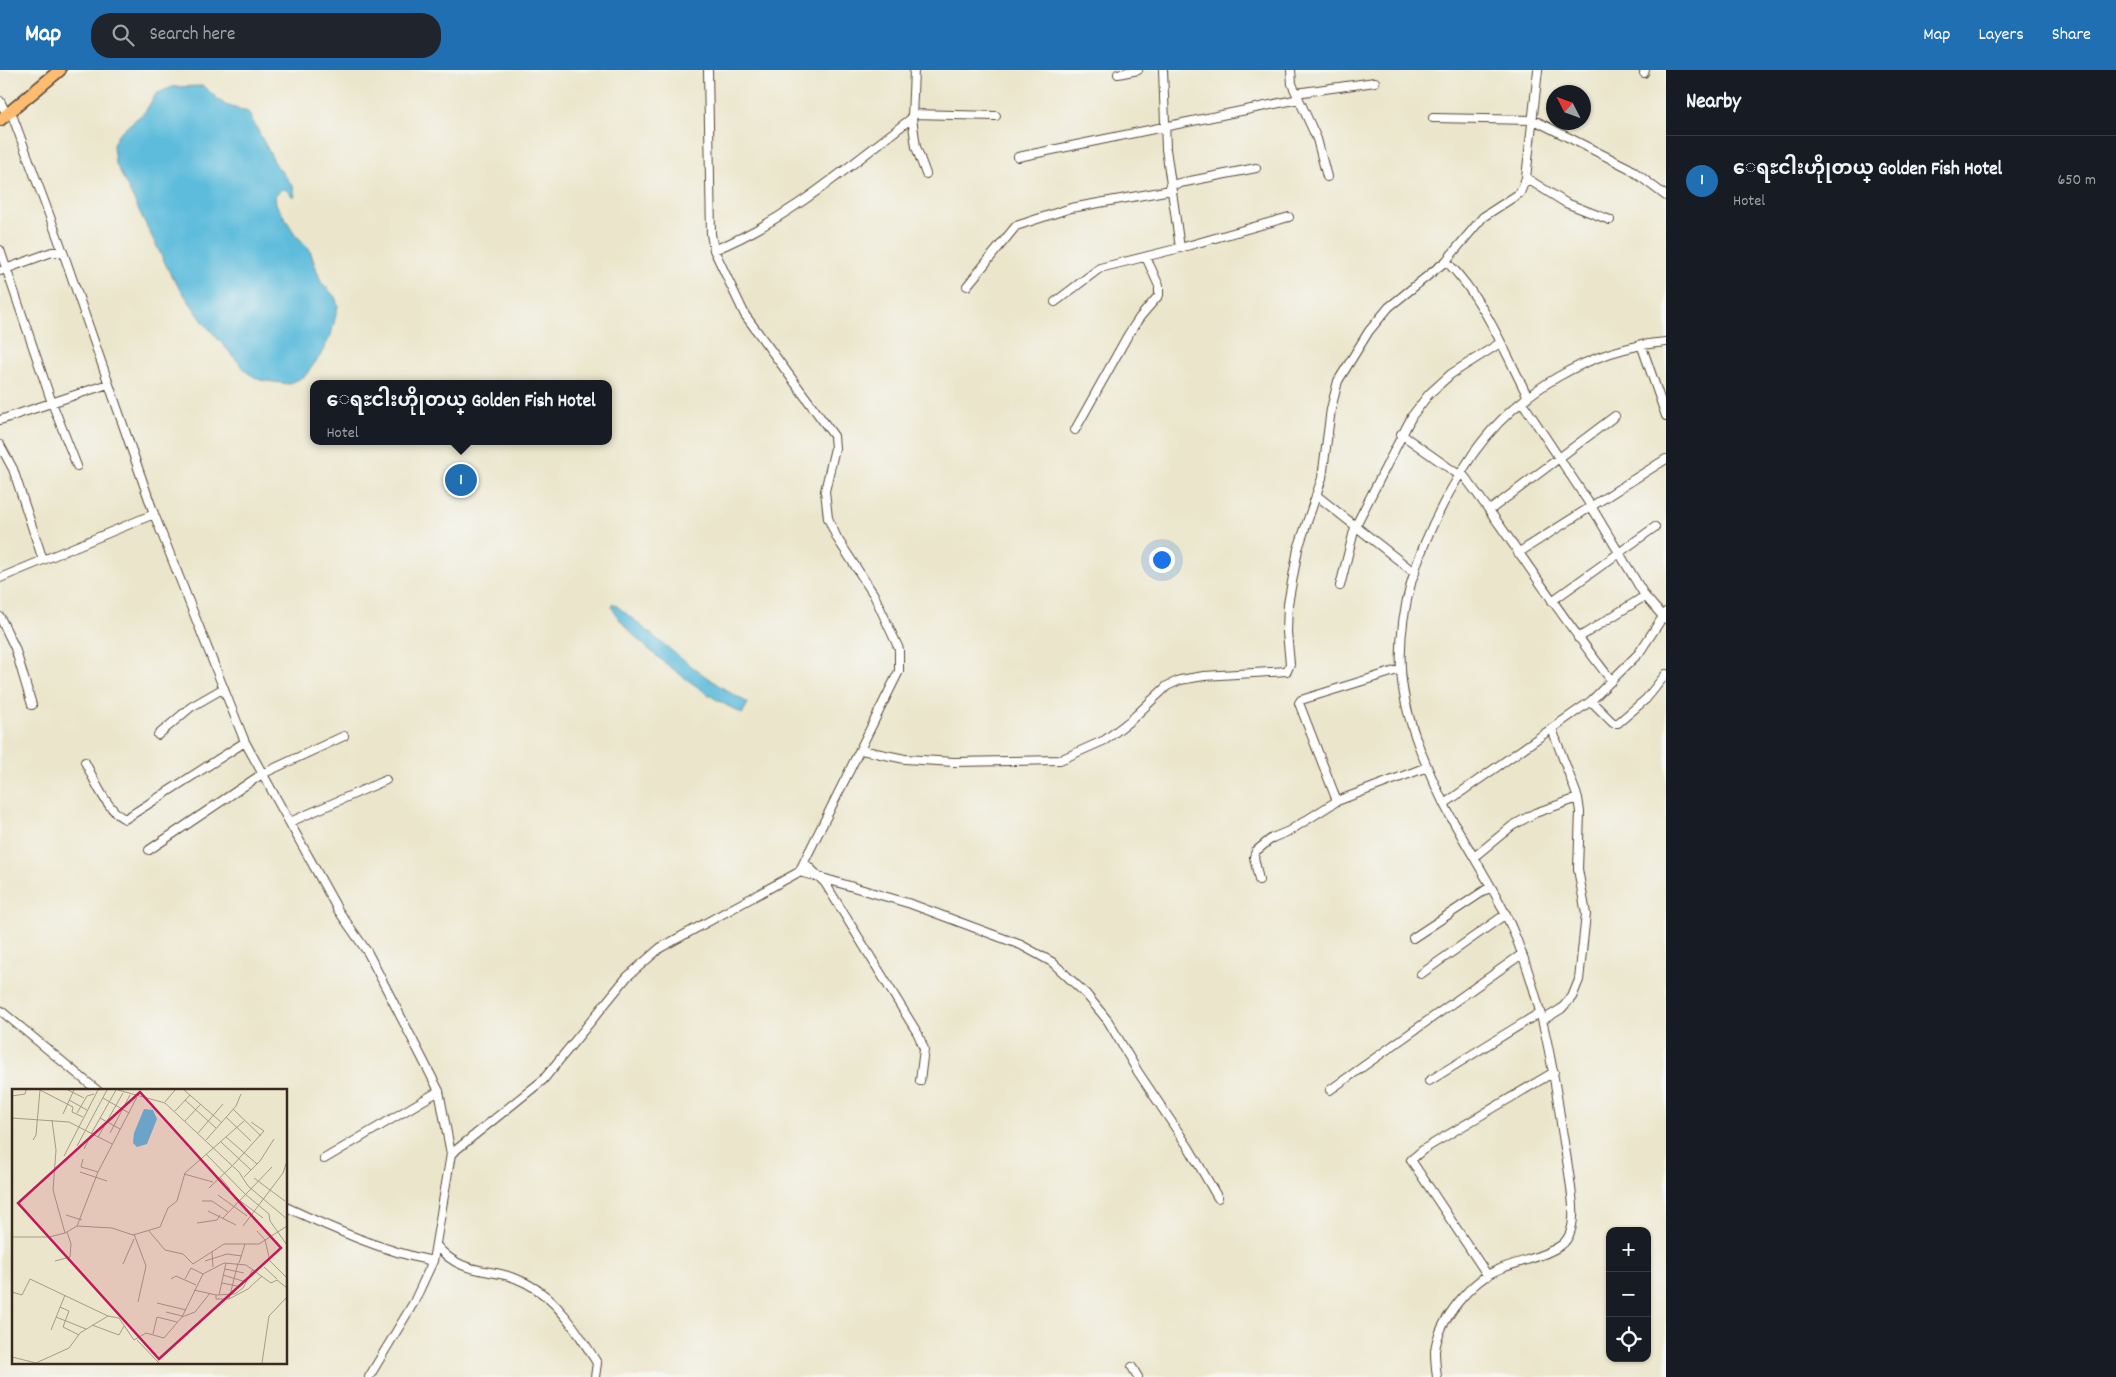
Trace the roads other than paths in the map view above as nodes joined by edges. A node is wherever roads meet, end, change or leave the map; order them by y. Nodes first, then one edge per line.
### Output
1 (60, 70) edge
2 (708, 70) edge
3 (914, 70) edge
4 (1138, 70) edge
5 (1163, 70) edge
6 (1291, 70) edge
7 (1538, 70) edge
8 (1118, 74) dead end
9 (1374, 82) dead end
10 (1297, 96) junction
11 (0, 101) edge
12 (6, 116) edge
13 (912, 116) junction
14 (996, 116) dead end
15 (1433, 118) dead end
16 (1534, 120) junction
17 (1165, 128) junction
18 (1018, 157) dead end
19 (1256, 168) dead end
20 (926, 174) dead end
21 (1328, 177) dead end
22 (1526, 178) junction
23 (1171, 188) junction
24 (1666, 196) edge
25 (1289, 217) dead end
26 (1610, 220) dead end
27 (1180, 248) junction
28 (0, 250) edge
29 (714, 250) junction
30 (63, 252) junction
31 (1146, 256) junction
32 (1446, 261) junction
33 (3, 270) edge
34 (967, 286) dead end
35 (1055, 302) dead end
36 (1500, 342) junction
37 (1666, 342) edge
38 (1641, 344) junction
39 (108, 384) junction
40 (1525, 400) junction
41 (52, 403) junction
42 (1615, 416) dead end
43 (1666, 416) edge
44 (0, 420) edge
45 (1075, 430) dead end
46 (1401, 434) junction
47 (0, 445) edge
48 (1558, 457) junction
49 (1666, 459) edge
50 (77, 466) dead end
51 (1460, 474) junction
52 (1316, 495) junction
53 (1591, 506) junction
54 (1490, 510) junction
55 (154, 514) junction
56 (1355, 527) junction
57 (1654, 528) dead end
58 (1619, 552) junction
59 (1518, 553) junction
60 (42, 560) junction
61 (1414, 573) junction
62 (0, 578) edge
63 (1340, 586) dead end
64 (1645, 596) junction
65 (1552, 601) junction
66 (1665, 616) edge
67 (0, 617) edge
68 (1578, 638) junction
69 (1401, 669) junction
70 (1666, 674) edge
71 (1612, 681) junction
72 (224, 688) junction
73 (1591, 701) junction
74 (32, 705) dead end
75 (1552, 729) junction
76 (158, 735) dead end
77 (344, 736) dead end
78 (245, 742) junction
79 (861, 750) junction
80 (85, 762) dead end
81 (1427, 767) junction
82 (262, 774) junction
83 (386, 780) dead end
84 (1578, 798) junction
85 (1337, 801) junction
86 (1444, 804) junction
87 (290, 822) junction
88 (148, 850) dead end
89 (1474, 857) junction
90 (804, 862) junction
91 (799, 872) junction
92 (819, 877) junction
93 (1259, 880) dead end
94 (1490, 887) junction
95 (1506, 914) junction
96 (1413, 938) dead end
97 (1522, 954) junction
98 (1421, 974) dead end
99 (0, 1010) edge
100 (1542, 1016) junction
101 (1554, 1072) junction
102 (920, 1081) dead end
103 (1430, 1081) dead end
104 (96, 1089) edge
105 (1330, 1090) dead end
106 (439, 1091) junction
107 (451, 1154) junction
108 (324, 1159) dead end
109 (1218, 1198) dead end
110 (288, 1207) edge
111 (436, 1245) junction
112 (433, 1262) junction
113 (1488, 1276) junction
114 (1132, 1367) dead end
115 (369, 1377) edge
116 (596, 1377) edge
117 (1138, 1377) edge
118 (1437, 1377) edge

1 - 12 highway
2 - 29 street
3 - 13 street
4 - 8 street
5 - 17 street
6 - 10 street
7 - 16 street
9 - 10 street
10 - 17 street
10 - 21 street
11 - 12 street
12 - 30 street
13 - 14 street
13 - 20 street
13 - 29 street
15 - 16 street
16 - 22 street
16 - 24 street
17 - 18 street
17 - 23 street
19 - 23 street
22 - 26 street
22 - 32 street
23 - 27 street
23 - 34 street
25 - 27 street
27 - 31 street
28 - 33 street
29 - 79 street
30 - 33 street
30 - 39 street
31 - 35 street
31 - 45 street
32 - 36 street
32 - 52 street
33 - 41 street
36 - 40 street
36 - 46 street
37 - 38 street
38 - 40 street
38 - 43 street
39 - 41 street
39 - 55 street
40 - 48 street
40 - 51 street
41 - 44 street
41 - 50 street
42 - 48 street
46 - 51 street
46 - 56 street
47 - 60 street
48 - 53 street
48 - 54 street
49 - 53 street
51 - 54 street
51 - 61 street
52 - 56 street
52 - 79 street
53 - 58 street
53 - 59 street
54 - 59 street
55 - 60 street
55 - 72 street
56 - 61 street
56 - 63 street
57 - 58 street
58 - 64 street
58 - 65 street
59 - 65 street
60 - 62 street
61 - 69 street
64 - 66 street
64 - 68 street
65 - 68 street
66 - 71 street
67 - 74 street
68 - 71 street
69 - 81 street
69 - 85 street
70 - 73 street
71 - 73 street
72 - 76 street
72 - 78 street
73 - 75 street
75 - 84 street
75 - 86 street
77 - 82 street
78 - 80 street
78 - 82 street
79 - 90 street
81 - 85 street
81 - 86 street
82 - 87 street
82 - 88 street
83 - 87 street
84 - 89 street
84 - 100 street
85 - 93 street
86 - 89 street
87 - 106 street
89 - 94 street
90 - 91 street
90 - 92 street
91 - 92 street
91 - 107 street
92 - 102 street
92 - 109 street
94 - 95 street
94 - 96 street
95 - 97 street
95 - 98 street
97 - 100 street
97 - 105 street
99 - 104 street
100 - 101 street
100 - 103 street
101 - 113 street
101 - 113 street
106 - 107 street
106 - 108 street
107 - 111 street
110 - 112 street
111 - 112 street
111 - 116 street
112 - 115 street
113 - 118 street
114 - 117 street

